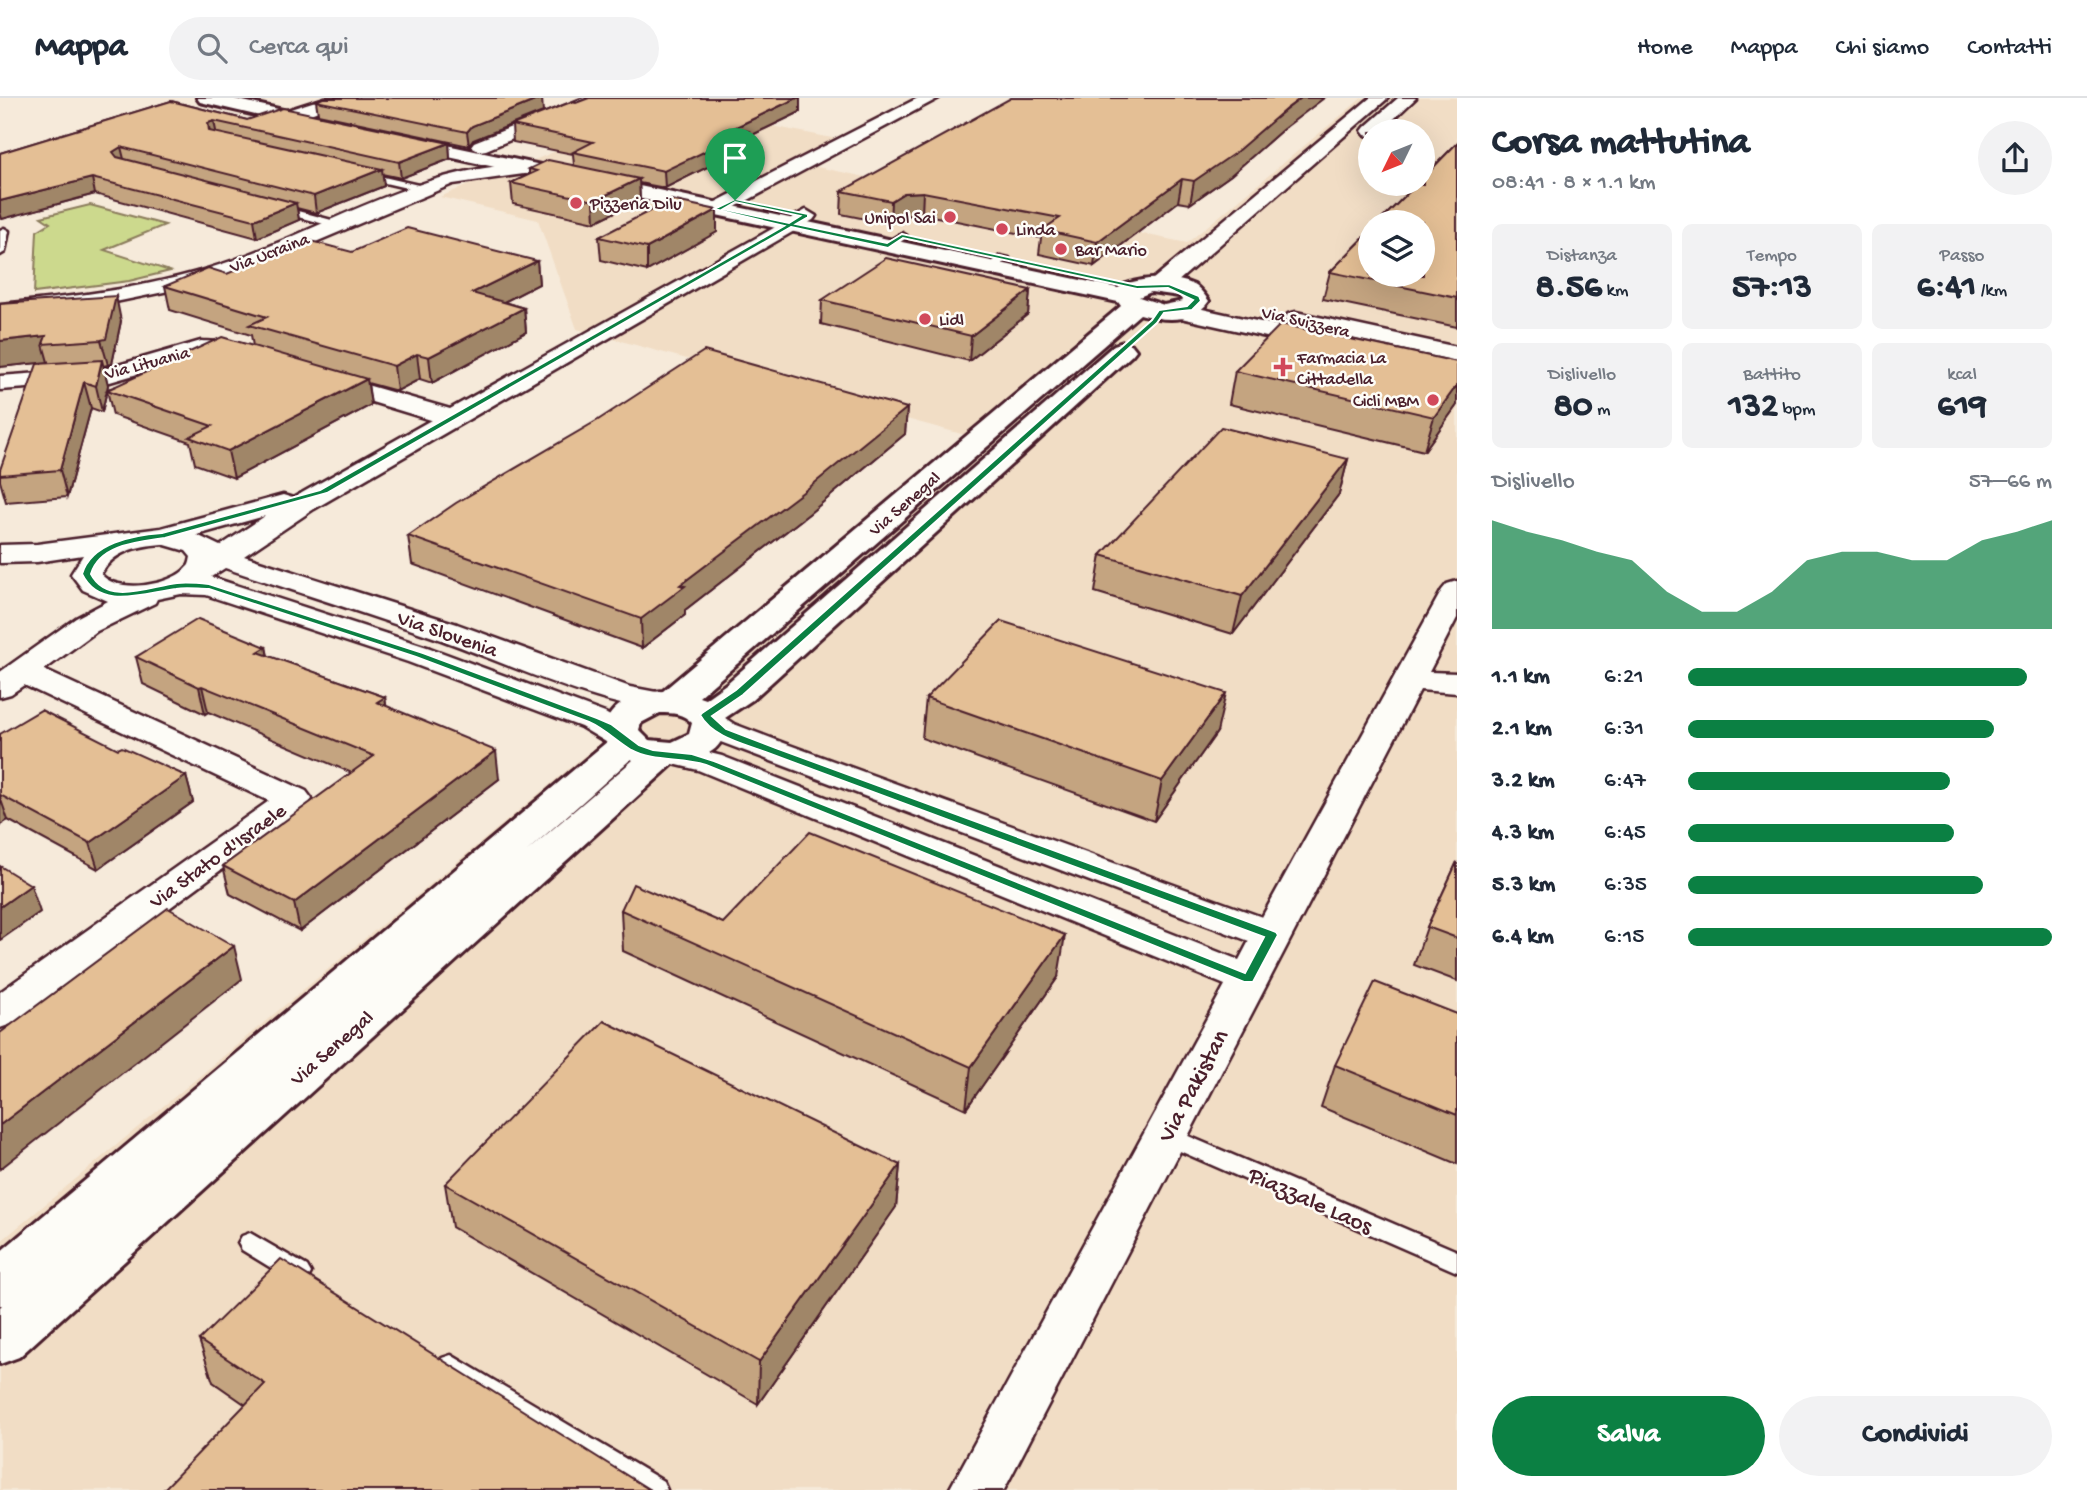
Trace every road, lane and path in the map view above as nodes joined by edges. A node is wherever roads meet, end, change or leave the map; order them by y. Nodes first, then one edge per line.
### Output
1 (206, 98) edge
2 (256, 98) edge
3 (341, 98) edge
4 (599, 98) edge
5 (931, 98) edge
6 (1380, 98) edge
7 (1408, 98) edge
8 (297, 113) junction
9 (1384, 119) edge
10 (343, 123) edge
11 (480, 146) junction
12 (454, 153) junction
13 (525, 169) junction
14 (346, 172) edge
15 (447, 180) junction
16 (424, 190) junction
17 (265, 205) edge
18 (726, 205) junction
19 (798, 220) junction
20 (339, 225) junction
21 (5, 231) dead end
22 (0, 252) edge
23 (1165, 296) junction
24 (0, 311) edge
25 (1457, 354) edge
26 (260, 360) edge
27 (299, 372) edge
28 (1457, 373) edge
29 (0, 383) edge
30 (452, 418) junction
31 (324, 492) junction
32 (162, 536) junction
33 (126, 541) junction
34 (2, 554) edge
35 (204, 566) junction
36 (89, 579) junction
37 (1457, 590) edge
38 (69, 635) junction
39 (11, 680) edge
40 (1408, 680) junction
41 (1457, 682) edge
42 (666, 702) junction
43 (708, 719) junction
44 (647, 747) junction
45 (1272, 935) junction
46 (1248, 979) junction
47 (0, 1013) edge
48 (1165, 1135) junction
49 (250, 1243) dead end
50 (1457, 1262) edge
51 (0, 1283) edge
52 (321, 1287) edge
53 (0, 1340) edge
54 (428, 1352) edge
55 (654, 1490) edge
56 (976, 1490) edge

1 - 8 main road
2 - 8 main road
3 - 8 street
4 - 11 street
5 - 18 street
6 - 23 street, Via Senegal
7 - 9 street
8 - 10 main road
11 - 12 main road, Via Svizzera
11 - 18 main road, Via Svizzera
12 - 13 main road, Via Svizzera
12 - 15 street
13 - 15 street, Via Ucraina
13 - 18 main road, Via Svizzera
14 - 16 lane
15 - 16 street, Via Ucraina
16 - 20 street, Via Ucraina
17 - 20 lane
18 - 19 main road, Via Svizzera
19 - 23 main road, Via Svizzera
19 - 30 street
20 - 24 street, Via Ucraina
21 - 22 lane
23 - 25 street, Via Svizzera
23 - 28 street, Via Svizzera
23 - 42 main road, Via Senegal
23 - 43 main road, Via Senegal
26 - 29 street, Via Lituania
27 - 30 street
30 - 31 street
31 - 32 street
31 - 35 street
32 - 33 street
32 - 35 street
33 - 34 street
33 - 36 street
34 - 36 street
35 - 36 street
35 - 38 street
35 - 42 street, Via Slovenia
35 - 44 street, Via Slovenia
36 - 38 street
37 - 40 street, Via Pakistan
38 - 39 street
39 - 47 street, Via Stato d'Israele
40 - 41 street
40 - 45 street, Via Pakistan
42 - 43 main road
42 - 44 main road
43 - 44 main road, Via Senegal
43 - 45 street
44 - 46 street, Via Slovenia
44 - 51 main road, Via Senegal
44 - 53 main road, Via Senegal
45 - 46 street, Via Pakistan
46 - 48 street, Via Pakistan
48 - 50 lane, Piazzale Laos
48 - 56 street, Via Pakistan
49 - 52 lane
54 - 55 lane

